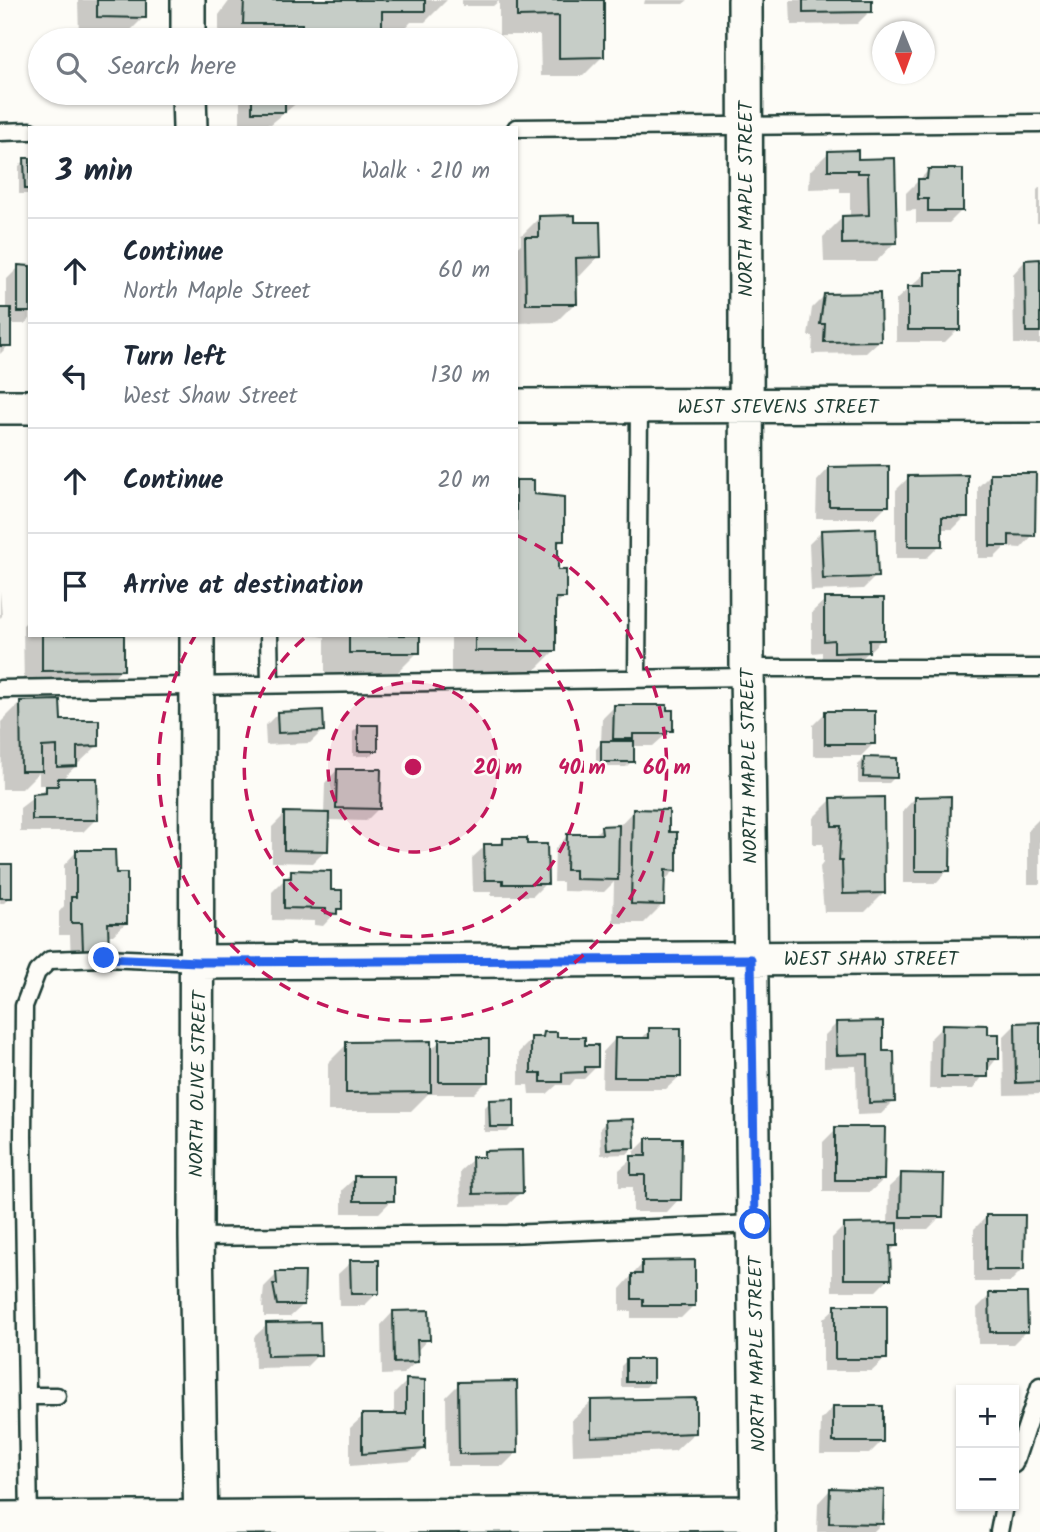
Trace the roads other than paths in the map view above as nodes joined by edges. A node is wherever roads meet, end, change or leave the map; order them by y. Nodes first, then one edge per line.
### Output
1 (188, 0) edge
2 (745, 0) edge
3 (188, 28) edge
4 (189, 105) edge
5 (1040, 123) edge
6 (190, 126) edge
7 (745, 127) junction
8 (518, 128) edge
9 (28, 131) edge
10 (0, 132) edge
11 (1040, 405) edge
12 (639, 406) junction
13 (0, 407) edge
14 (28, 407) edge
15 (518, 407) edge
16 (746, 408) junction
17 (197, 637) edge
18 (269, 637) edge
19 (1040, 668) edge
20 (747, 673) junction
21 (637, 679) junction
22 (270, 683) junction
23 (197, 684) junction
24 (0, 689) edge
25 (1040, 957) edge
26 (751, 959) junction
27 (198, 962) junction
28 (755, 1224) junction
29 (196, 1237) junction
30 (1040, 1386) edge
31 (27, 1396) junction
32 (57, 1396) dead end
33 (1019, 1449) edge
34 (1003, 1511) edge
35 (758, 1522) edge
36 (19, 1523) edge
37 (201, 1526) edge
38 (999, 1532) edge

1 - 3 street
2 - 7 street, NORTH MAPLE STREET
4 - 6 street
5 - 7 lane
7 - 8 lane
7 - 16 street, NORTH MAPLE STREET
9 - 10 lane
11 - 16 street, WEST STEVENS STREET
12 - 15 street, WEST STEVENS STREET
12 - 16 street, WEST STEVENS STREET
12 - 21 lane
13 - 14 street
16 - 20 street, NORTH MAPLE STREET
17 - 23 street, NORTH OLIVE STREET
18 - 22 lane
19 - 20 lane
20 - 21 lane
20 - 26 street, NORTH MAPLE STREET
21 - 22 lane
22 - 23 lane
23 - 24 lane
23 - 27 street, NORTH OLIVE STREET
25 - 26 street, WEST SHAW STREET
26 - 27 street, WEST SHAW STREET
26 - 28 street, NORTH MAPLE STREET
27 - 29 street, NORTH OLIVE STREET
27 - 31 lane
28 - 29 lane
28 - 35 street, NORTH MAPLE STREET
29 - 37 street, NORTH OLIVE STREET
30 - 33 lane
31 - 32 lane
31 - 36 lane
34 - 38 lane
35 - 37 street
36 - 37 street

